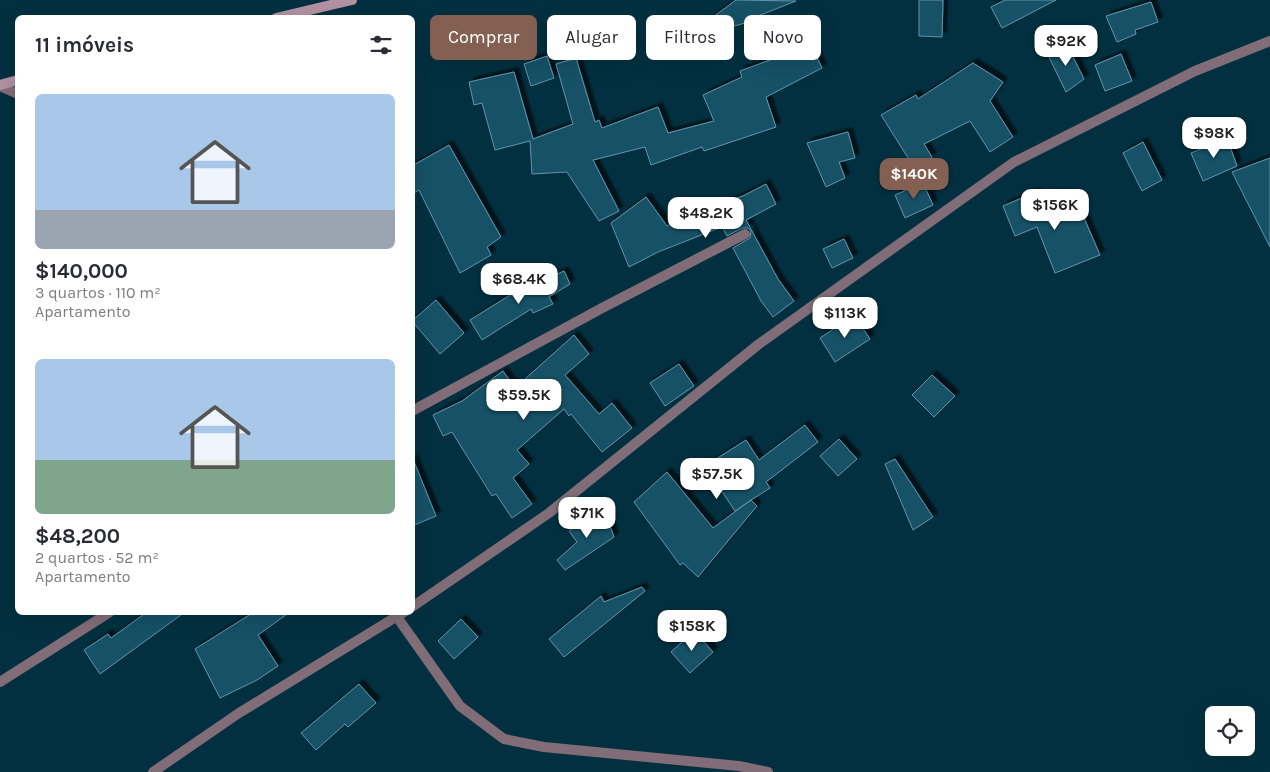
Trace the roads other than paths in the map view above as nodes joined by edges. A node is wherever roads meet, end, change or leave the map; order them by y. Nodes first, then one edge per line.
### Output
1 (352, 0) edge
2 (289, 15) edge
3 (1270, 41) edge
4 (15, 81) edge
5 (0, 85) edge
6 (15, 92) edge
7 (745, 234) dead end
8 (415, 409) edge
9 (415, 604) edge
10 (105, 615) edge
11 (401, 615) edge
12 (0, 682) edge
13 (153, 772) edge
14 (768, 772) edge

1 - 2 main road
3 - 9 street
4 - 5 main road
5 - 6 street
7 - 8 street
10 - 12 street
11 - 13 street
11 - 14 street

